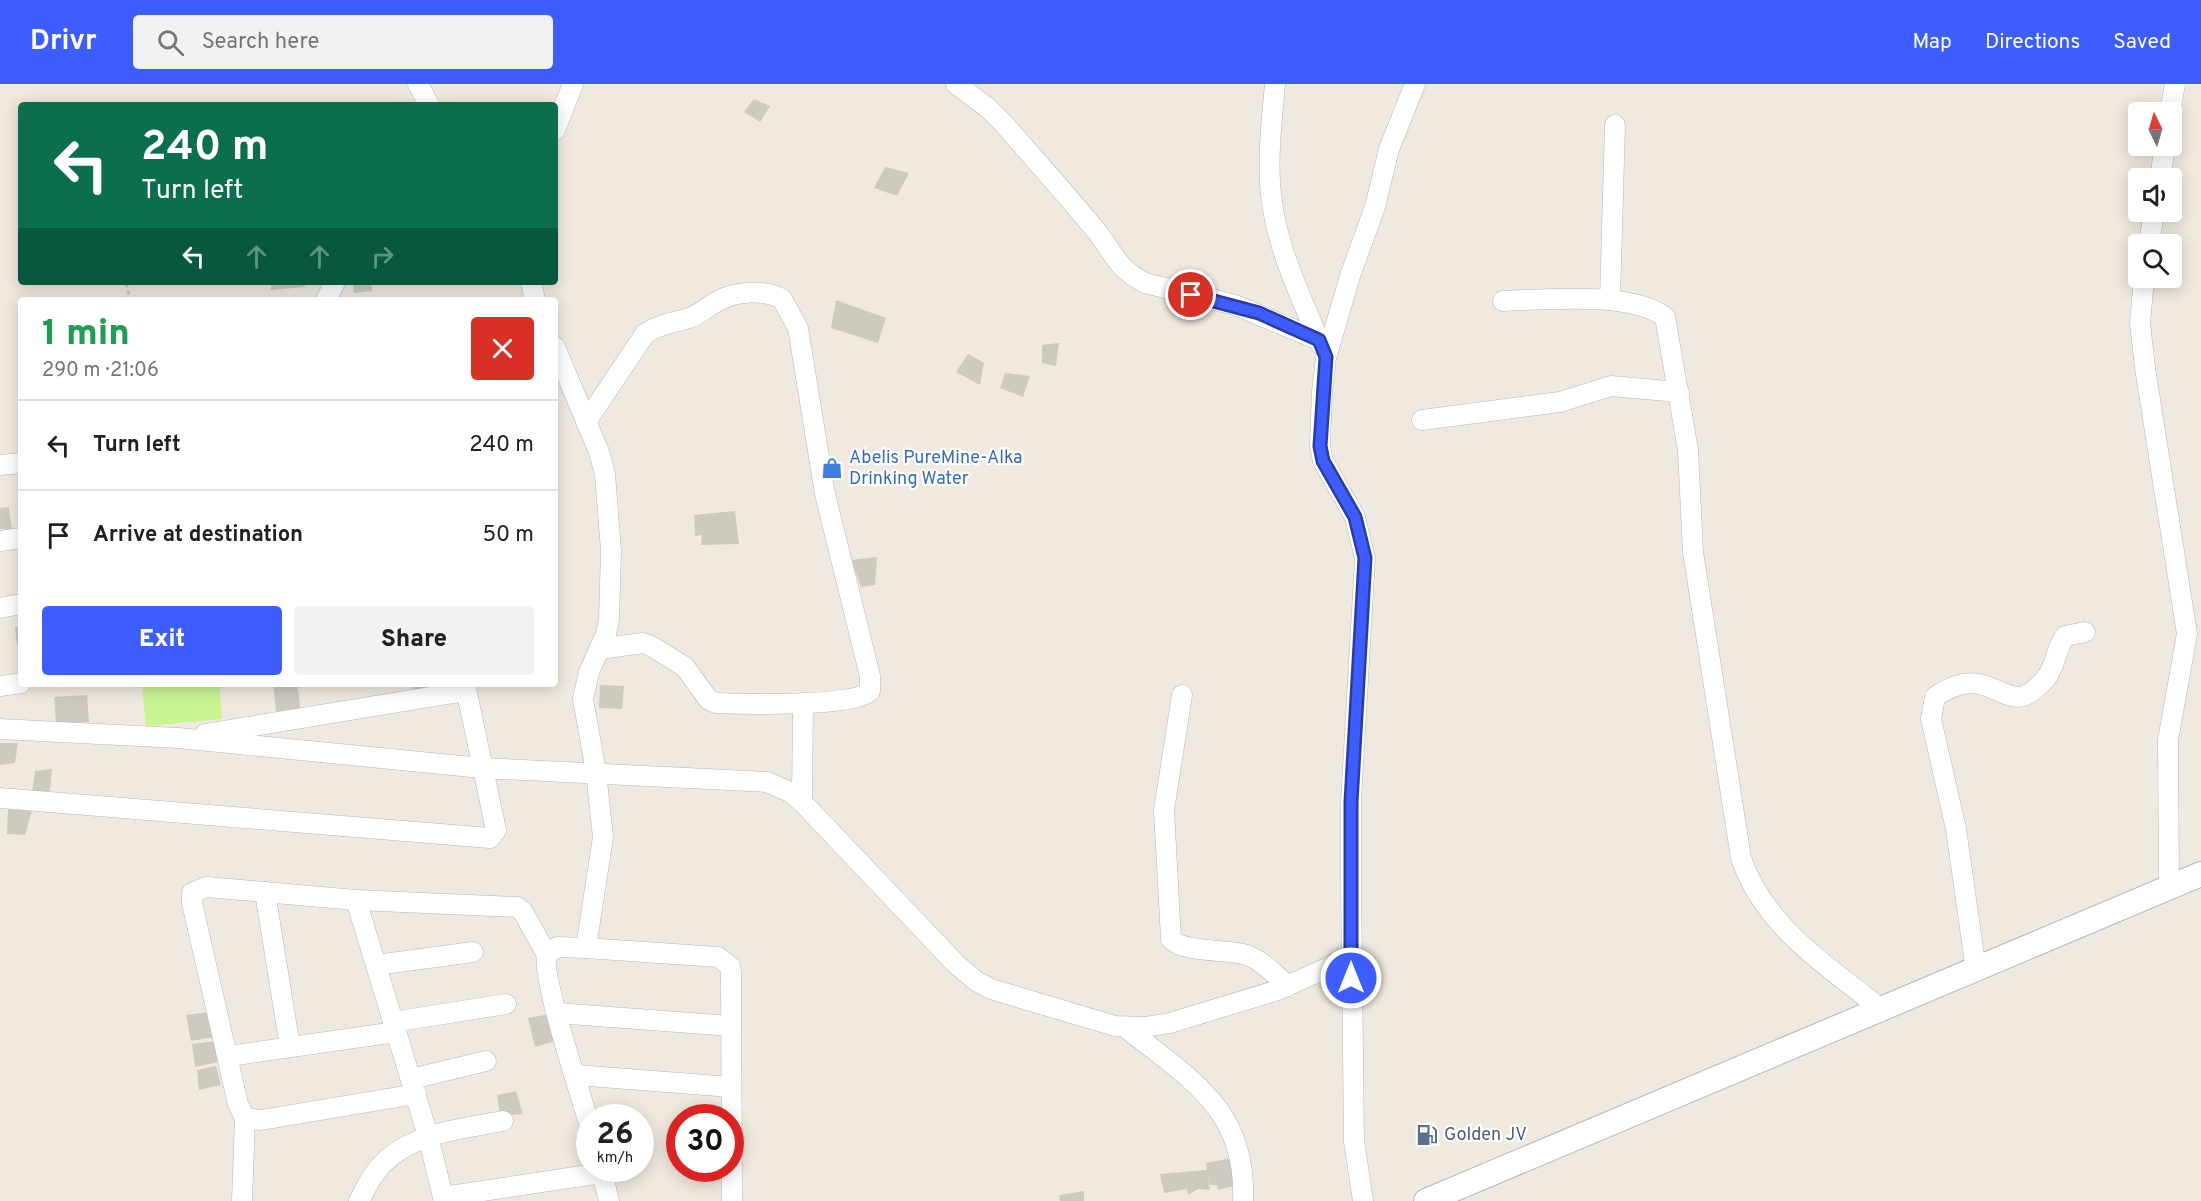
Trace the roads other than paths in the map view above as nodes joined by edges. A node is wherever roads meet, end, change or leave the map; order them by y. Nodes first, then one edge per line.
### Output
1 (418, 84) edge
2 (573, 84) edge
3 (956, 84) edge
4 (1275, 84) edge
5 (1415, 84) edge
6 (2175, 84) edge
7 (427, 102) edge
8 (2172, 102) edge
9 (558, 122) edge
10 (1615, 124) dead end
11 (2143, 288) edge
12 (1610, 300) junction
13 (1503, 301) dead end
14 (1323, 349) junction
15 (558, 354) edge
16 (1679, 392) junction
17 (1422, 420) dead end
18 (586, 422) junction
19 (18, 463) edge
20 (0, 465) edge
21 (18, 538) edge
22 (0, 541) edge
23 (18, 605) edge
24 (0, 608) edge
25 (2085, 632) dead end
26 (600, 649) junction
27 (18, 683) edge
28 (0, 686) edge
29 (466, 688) edge
30 (1182, 695) dead end
31 (803, 703) junction
32 (0, 729) edge
33 (178, 738) junction
34 (482, 768) junction
35 (596, 772) junction
36 (0, 798) edge
37 (802, 802) junction
38 (2201, 874) edge
39 (2169, 888) junction
40 (265, 892) junction
41 (356, 900) junction
42 (586, 948) junction
43 (473, 952) dead end
44 (547, 955) junction
45 (1351, 957) junction
46 (376, 964) junction
47 (1976, 970) junction
48 (1287, 986) junction
49 (506, 1004) dead end
50 (1882, 1010) junction
51 (557, 1013) junction
52 (731, 1026) junction
53 (395, 1027) junction
54 (1125, 1027) junction
55 (290, 1047) junction
56 (229, 1056) junction
57 (486, 1061) dead end
58 (576, 1076) junction
59 (413, 1087) junction
60 (731, 1087) junction
61 (584, 1104) edge
62 (244, 1118) junction
63 (503, 1121) dead end
64 (428, 1136) junction
65 (576, 1176) edge
66 (605, 1182) edge
67 (444, 1199) edge
68 (242, 1201) edge
69 (359, 1201) edge
70 (609, 1201) edge
71 (732, 1201) edge
72 (1244, 1201) edge
73 (1363, 1201) edge
74 (1426, 1201) edge

1 - 7 street
2 - 9 street
3 - 14 street
4 - 14 street
5 - 14 street
6 - 8 street
10 - 12 street
11 - 39 street
12 - 13 street
12 - 16 street
14 - 45 street
15 - 18 street
16 - 17 street
16 - 50 street
18 - 26 street
18 - 31 street
19 - 20 street
21 - 22 street
23 - 24 street
25 - 47 street
26 - 31 street
26 - 35 street
27 - 28 street
29 - 33 street
29 - 34 street
30 - 48 street
31 - 37 street
32 - 33 street
33 - 34 street
34 - 35 street
34 - 36 street
35 - 37 street
35 - 42 street
37 - 54 street
38 - 39 street
39 - 47 street
40 - 41 street
40 - 55 street
40 - 56 street
41 - 44 street
41 - 46 street
42 - 44 street
42 - 52 street
43 - 46 street
44 - 51 street
45 - 48 street
45 - 73 street
46 - 53 street
47 - 50 street
48 - 54 street
49 - 53 street
50 - 74 street
51 - 52 street
51 - 58 street
52 - 60 street
53 - 55 street
53 - 59 street
54 - 72 street
55 - 56 street
56 - 62 street
57 - 59 street
58 - 60 street
58 - 61 street
59 - 62 street
59 - 64 street
60 - 71 street
62 - 68 street
63 - 64 street
64 - 67 street
64 - 69 street
65 - 67 street
66 - 70 street

